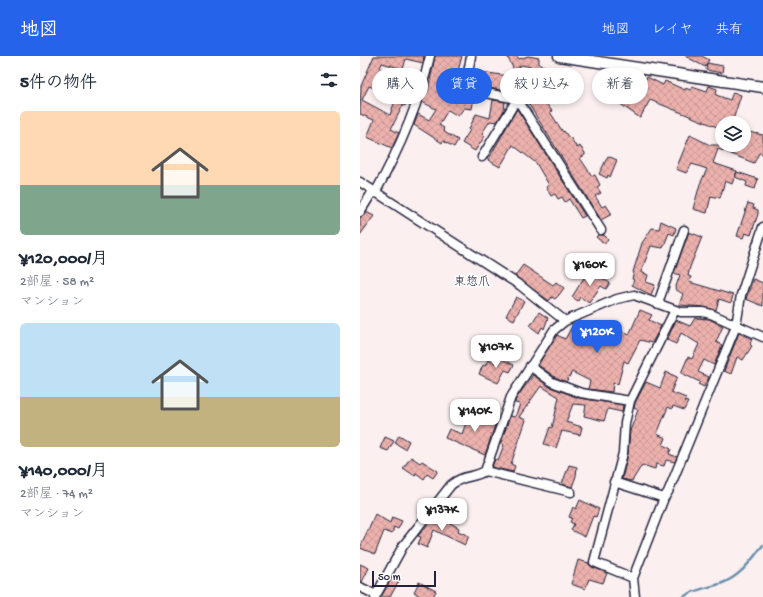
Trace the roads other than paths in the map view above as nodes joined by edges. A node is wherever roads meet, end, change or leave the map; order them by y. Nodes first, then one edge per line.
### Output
1 (430, 56) edge
2 (471, 56) edge
3 (559, 56) edge
4 (763, 87) edge
5 (500, 95) edge
6 (514, 104) edge
7 (520, 104) edge
8 (482, 157) dead end
9 (360, 182) edge
10 (374, 192) junction
11 (360, 212) edge
12 (763, 227) edge
13 (601, 230) dead end
14 (684, 230) dead end
15 (658, 303) junction
16 (675, 310) junction
17 (565, 321) junction
18 (736, 326) junction
19 (763, 337) edge
20 (530, 366) junction
21 (630, 401) junction
22 (485, 471) junction
23 (614, 482) junction
24 (571, 492) dead end
25 (664, 498) junction
26 (633, 578) junction
27 (360, 587) edge
28 (375, 596) edge
29 (635, 597) edge

1 - 10 street
2 - 5 street
3 - 4 main road
6 - 8 street
7 - 13 street
9 - 10 street
10 - 11 street
10 - 17 street
12 - 18 street
14 - 15 street
15 - 16 street
15 - 17 street
16 - 18 street
16 - 21 street
17 - 20 street
18 - 19 street
18 - 25 street
20 - 21 street
20 - 22 street
21 - 23 street
22 - 24 street
22 - 28 street
23 - 25 street
23 - 26 street
25 - 26 street
26 - 29 street
27 - 28 street

